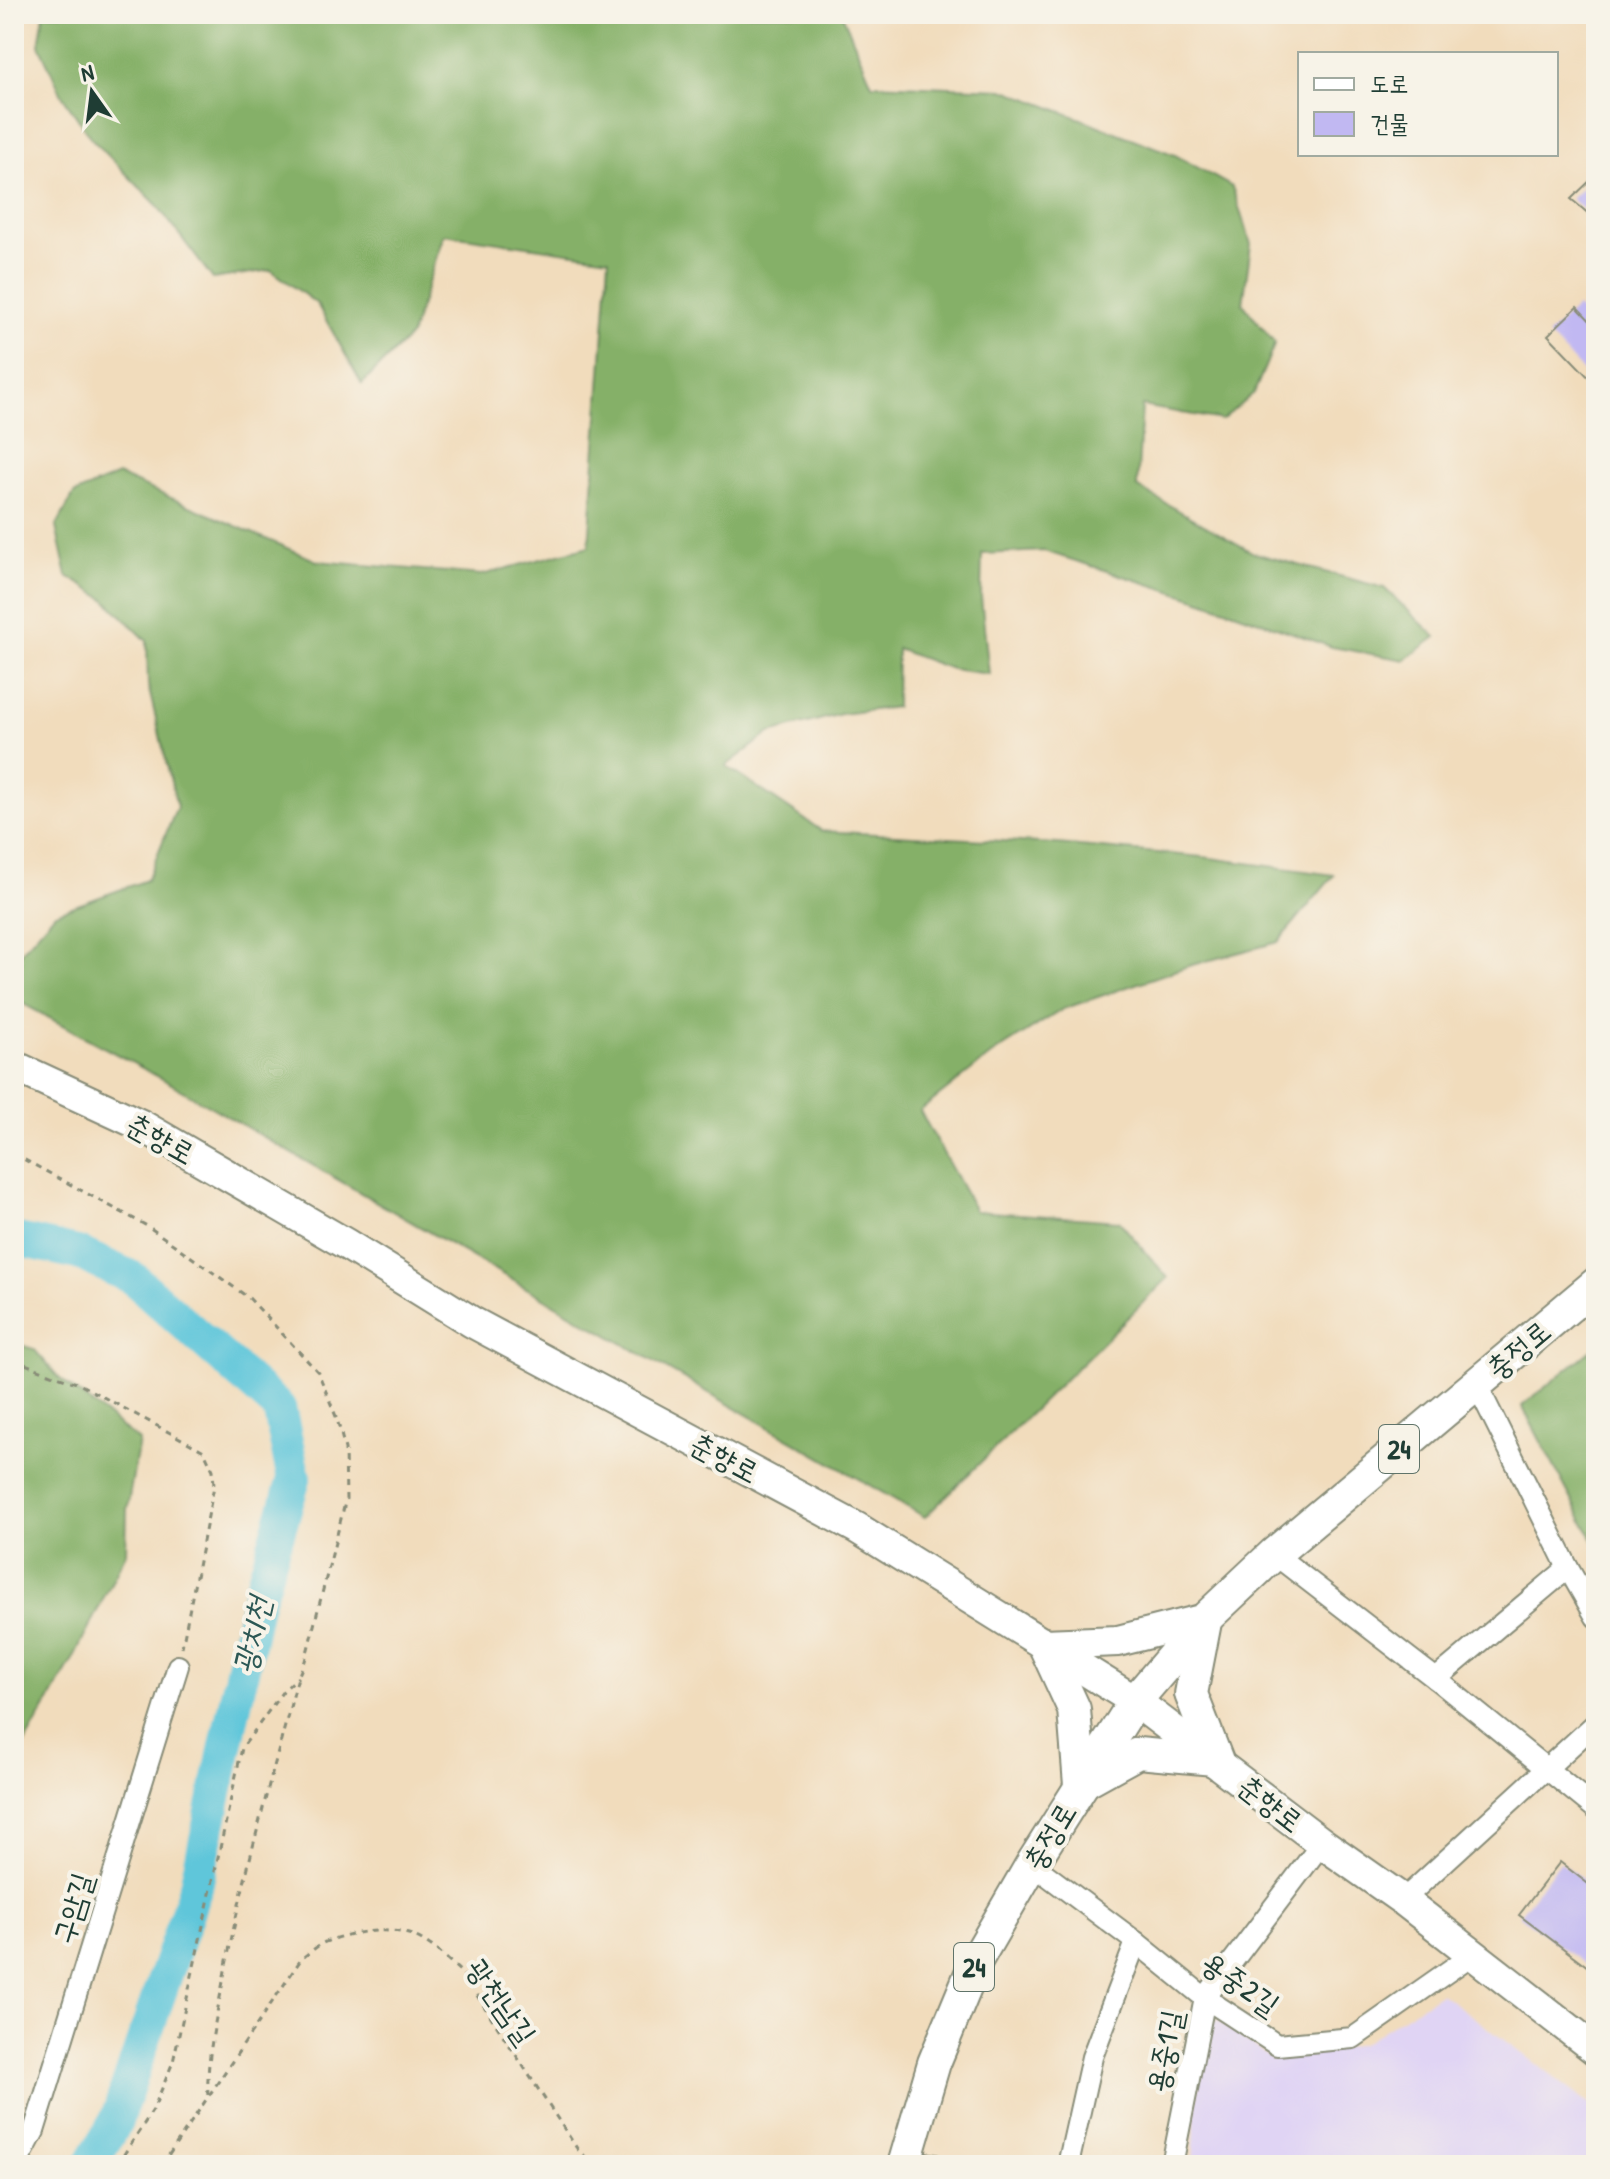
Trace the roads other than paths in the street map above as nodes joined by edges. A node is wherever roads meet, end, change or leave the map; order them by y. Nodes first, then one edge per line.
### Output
1 (14, 1066) edge
2 (1596, 1284) edge
3 (1476, 1383) junction
4 (1274, 1554) junction
5 (1568, 1568) junction
6 (1596, 1617) edge
7 (1205, 1619) junction
8 (1044, 1644) junction
9 (178, 1666) road end
10 (1436, 1679) junction
11 (1135, 1701) junction
12 (1596, 1723) edge
13 (1217, 1761) junction
14 (1543, 1768) junction
15 (1080, 1785) junction
16 (1596, 1809) edge
17 (1322, 1843) junction
18 (1032, 1864) junction
19 (1403, 1900) junction
20 (1136, 1942) junction
21 (1473, 1954) junction
22 (1205, 1998) junction
23 (1591, 2038) edge
24 (915, 2163) edge
25 (16, 2165) edge
26 (1068, 2165) edge
27 (1172, 2165) edge

1 - 8 street, 춘향로
2 - 3 main road, 충정로 / 24
3 - 4 main road, 충정로 / 24
3 - 5 street, 충정로
4 - 7 main road, 충정로 / 24
4 - 10 street
5 - 6 street, 충정로
5 - 10 street
7 - 8 street
7 - 11 main road, 충정로 / 24
7 - 13 main road
8 - 11 street, 춘향로
8 - 15 main road
9 - 25 street, 구암길
10 - 14 street
11 - 13 street, 춘향로
11 - 15 main road, 충정로 / 24
12 - 14 street
13 - 15 street
13 - 17 street, 춘향로
14 - 16 street
14 - 19 street
15 - 18 main road, 충정로 / 24
17 - 19 street, 춘향로
17 - 22 street, 용중1길
18 - 20 street, 용중2길
18 - 24 main road, 충정로 / 24
19 - 21 street, 춘향로
20 - 22 street, 용중2길
20 - 26 street, 용중1길
21 - 22 street, 용중2길
21 - 23 street, 춘향로
22 - 27 street, 용중1길

